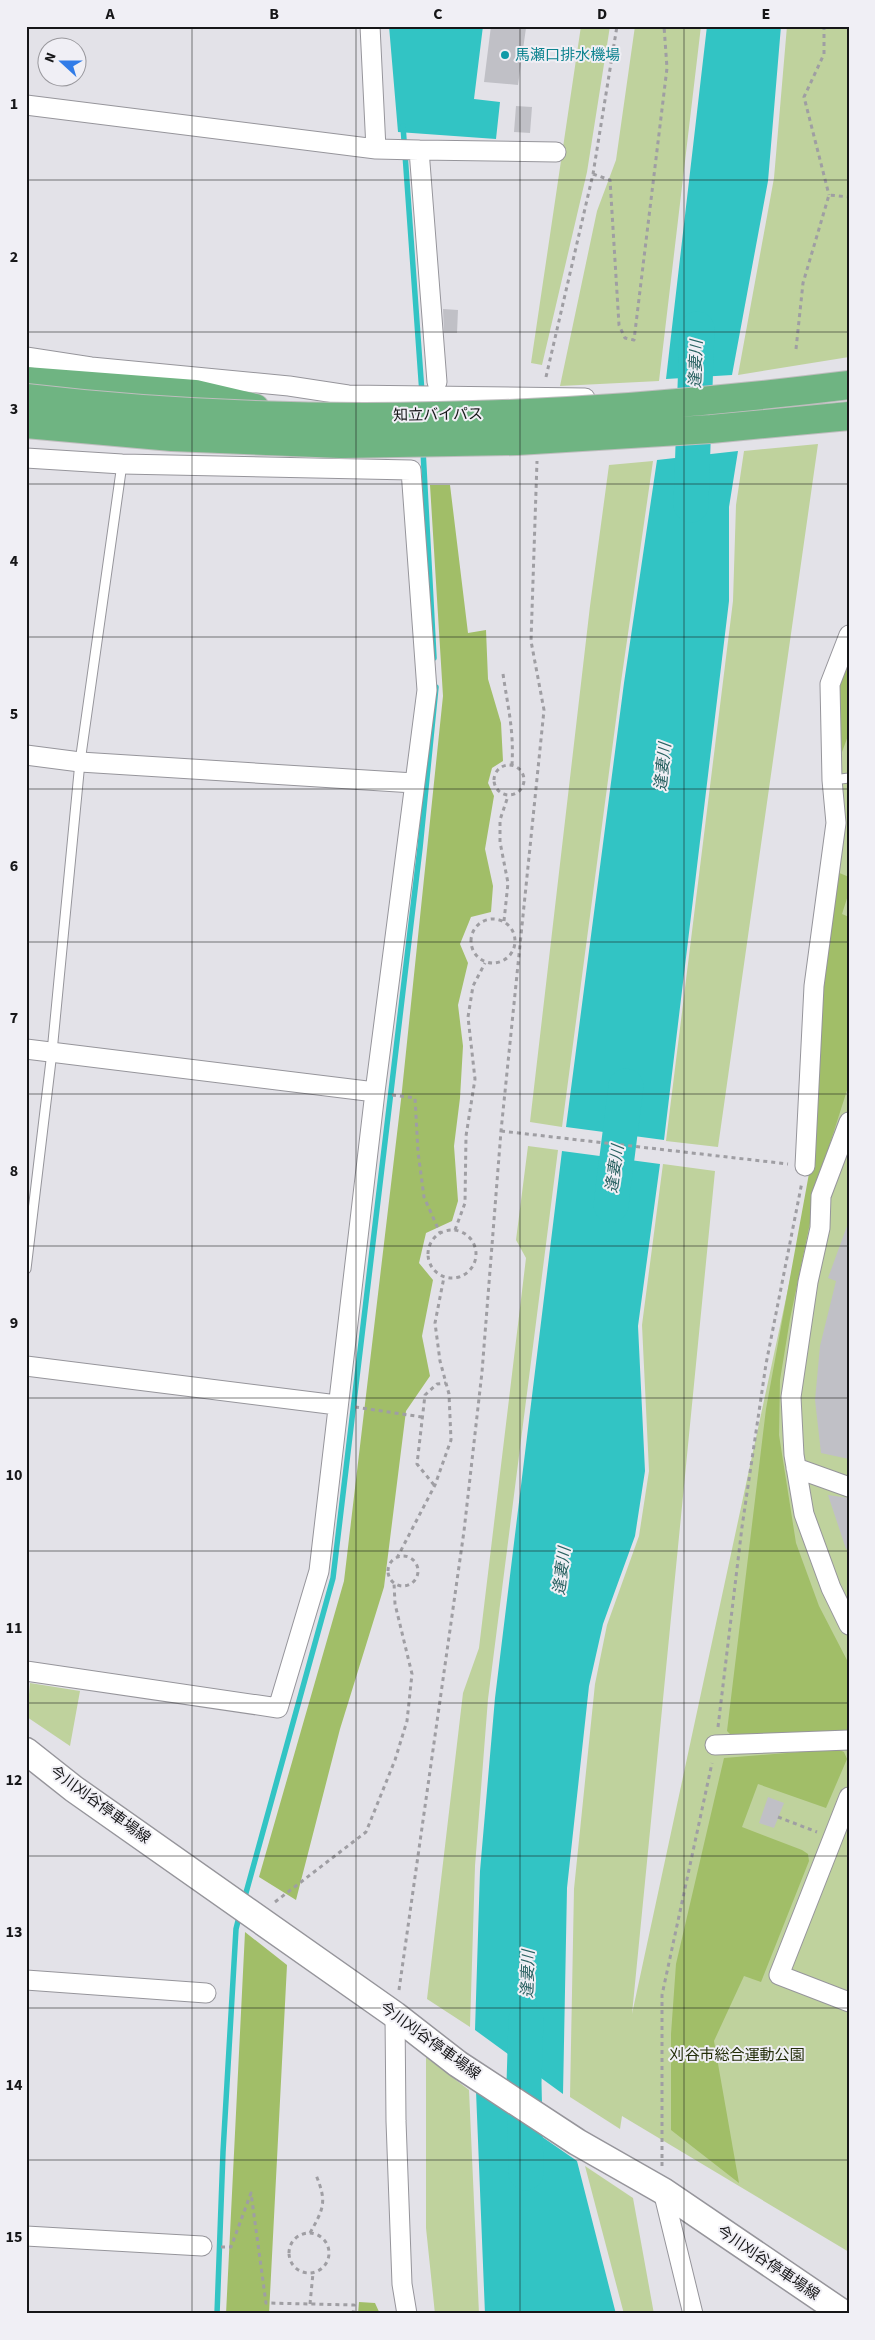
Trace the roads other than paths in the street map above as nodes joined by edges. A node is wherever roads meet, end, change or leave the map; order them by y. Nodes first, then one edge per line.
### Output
1 (370, 26) edge
2 (26, 105) edge
3 (376, 149) junction
4 (419, 150) junction
5 (556, 152) dead end
6 (26, 357) edge
7 (26, 381) edge
8 (437, 382) dead end
9 (743, 384) dead end
10 (849, 385) edge
11 (26, 398) edge
12 (293, 416) junction
13 (849, 416) edge
14 (32, 427) edge
15 (26, 458) edge
16 (122, 464) junction
17 (849, 635) edge
18 (26, 755) edge
19 (80, 762) junction
20 (840, 779) edge
21 (414, 783) junction
22 (26, 1049) edge
23 (52, 1052) junction
24 (375, 1092) junction
25 (849, 1122) edge
26 (805, 1166) road end
27 (26, 1269) edge
28 (26, 1366) edge
29 (337, 1405) junction
30 (796, 1468) junction
31 (849, 1487) edge
32 (849, 1625) edge
33 (26, 1671) edge
34 (849, 1740) edge
35 (715, 1745) road end
36 (26, 1751) edge
37 (849, 1796) edge
38 (26, 1980) edge
39 (206, 1993) dead end
40 (849, 2002) edge
41 (395, 2015) junction
42 (662, 2191) junction
43 (26, 2236) edge
44 (202, 2246) road end
45 (407, 2314) edge
46 (693, 2314) edge
47 (844, 2314) edge

1 - 3 street
2 - 3 street
3 - 4 street
4 - 5 street
4 - 8 street
6 - 9 street
7 - 12 highway
10 - 12 highway, 知立バイパス, bridge
11 - 12 highway, 知立バイパス, bridge
13 - 14 highway, 知立バイパス, bridge
15 - 16 street
16 - 19 lane
16 - 21 street
17 - 20 street
18 - 19 street
19 - 21 street
19 - 23 lane
20 - 26 street
21 - 24 street
22 - 23 street
23 - 24 street
23 - 27 lane
24 - 29 street
25 - 30 street
28 - 29 street
29 - 33 street
30 - 31 street
30 - 32 street
34 - 35 street
36 - 41 main road, 今川刈谷停車場線
37 - 40 street
38 - 39 street
41 - 42 main road, 今川刈谷停車場線
41 - 45 street
42 - 46 street
42 - 47 main road, 今川刈谷停車場線
43 - 44 street

